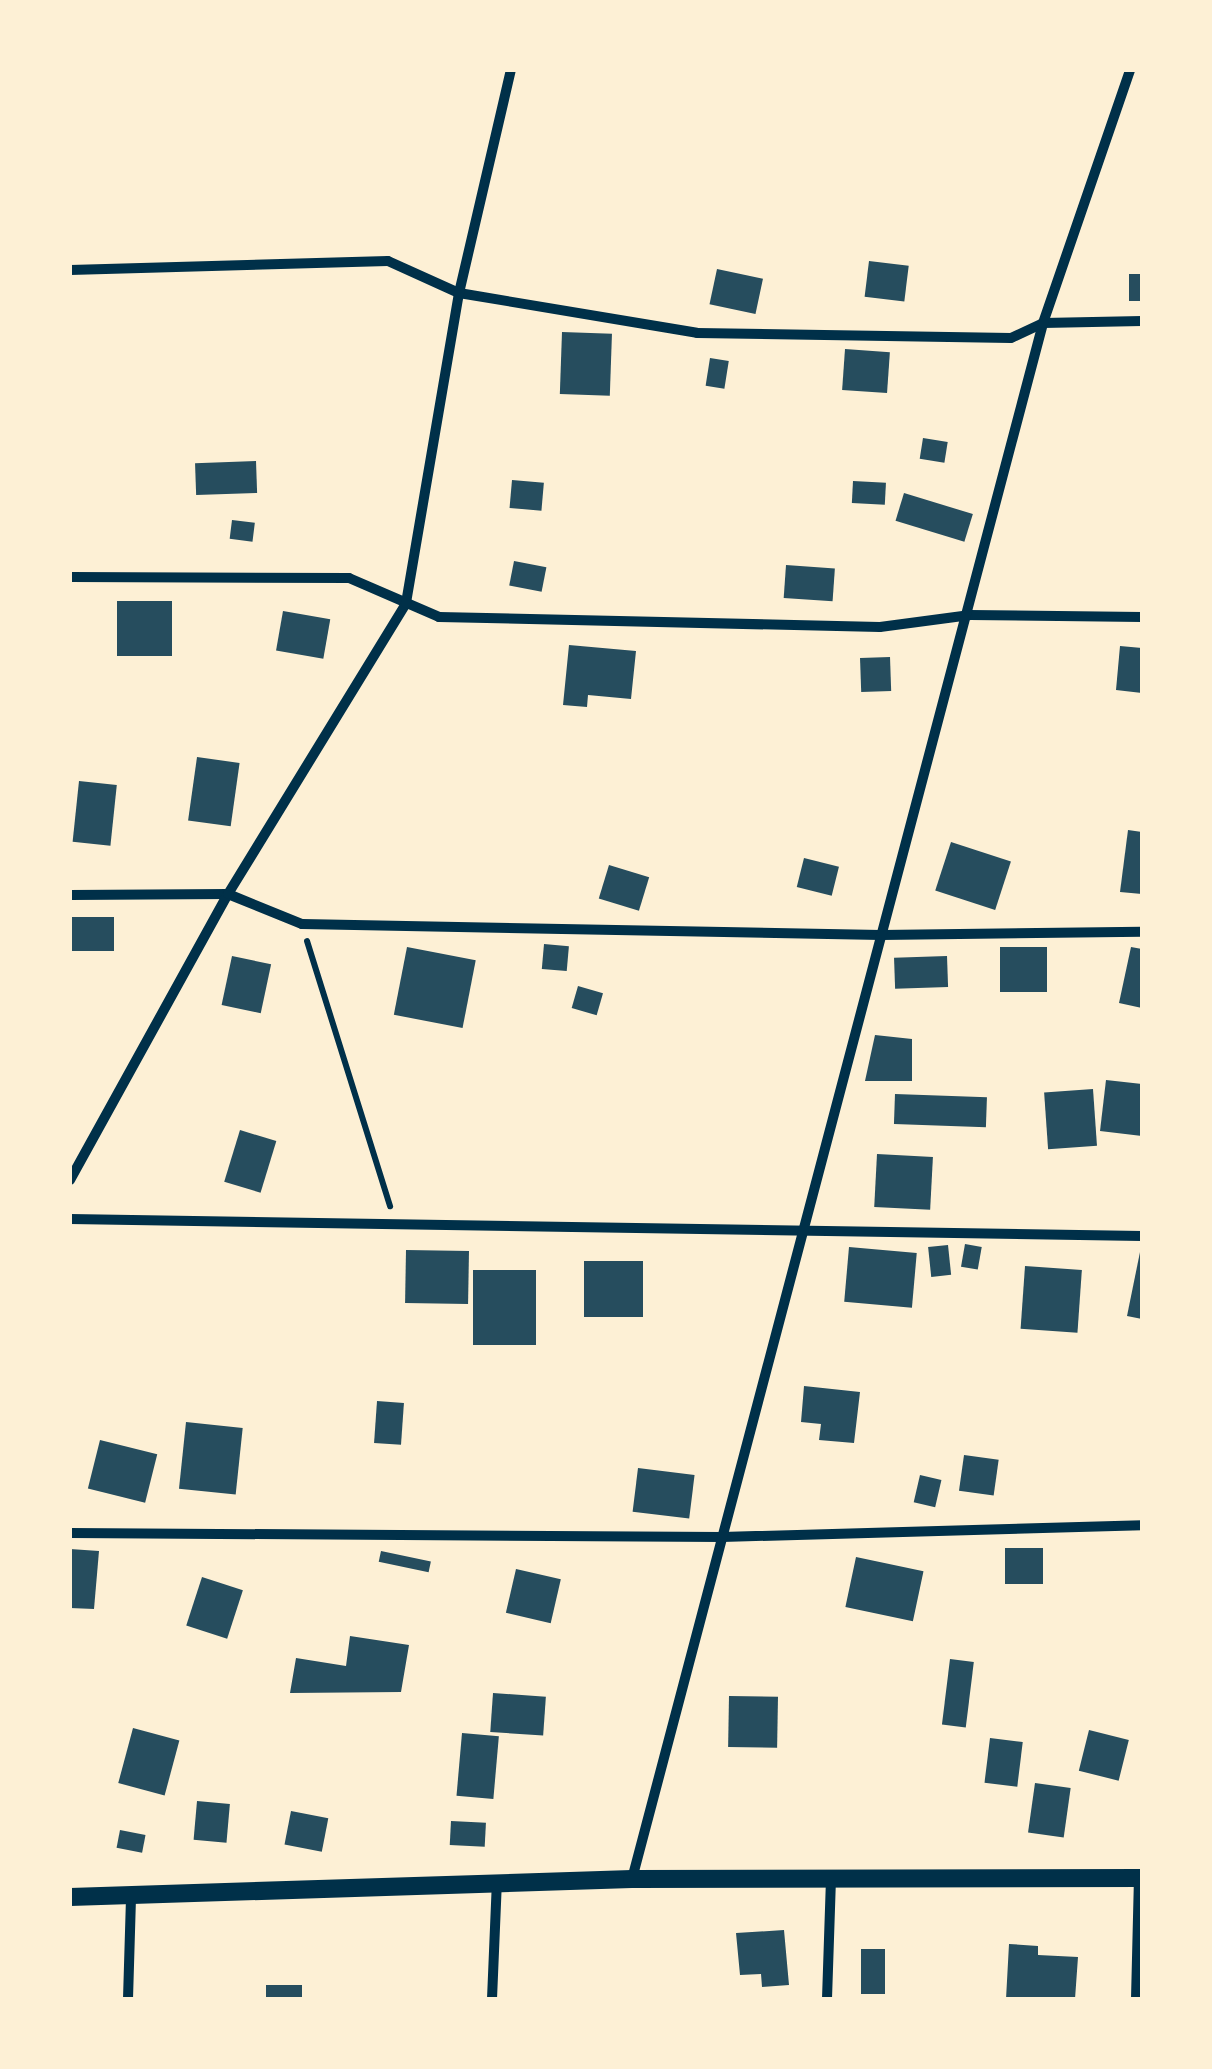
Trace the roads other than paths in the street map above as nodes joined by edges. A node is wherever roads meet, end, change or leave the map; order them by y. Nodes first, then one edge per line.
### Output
1 (511, 70) edge
2 (1130, 70) edge
3 (70, 270) edge
4 (459, 293) junction
5 (1142, 321) edge
6 (1043, 323) junction
7 (70, 577) edge
8 (406, 603) junction
9 (970, 615) junction
10 (1142, 616) edge
11 (228, 894) junction
12 (70, 895) edge
13 (1142, 932) edge
14 (881, 935) junction
15 (70, 1180) edge
16 (70, 1219) edge
17 (807, 1234) junction
18 (1142, 1236) edge
19 (1142, 1525) edge
20 (70, 1533) edge
21 (722, 1536) junction
22 (1141, 1878) edge
23 (632, 1880) junction
24 (830, 1881) junction
25 (498, 1882) junction
26 (131, 1896) junction
27 (70, 1897) edge
28 (128, 1999) edge
29 (492, 1999) edge
30 (827, 1999) edge
31 (1136, 1999) edge

1 - 4 street
2 - 6 street
3 - 4 street
4 - 6 street
4 - 8 street
5 - 6 street
6 - 9 street
7 - 8 street
8 - 9 street
8 - 11 street
9 - 10 street
9 - 14 street
11 - 12 street
11 - 14 street
11 - 15 street
13 - 14 street
14 - 17 street
16 - 17 street
17 - 18 street
17 - 21 street
19 - 21 street
20 - 21 street
21 - 23 street
22 - 24 street
22 - 31 street
23 - 24 street
23 - 25 street
24 - 30 street
25 - 26 street
25 - 29 street
26 - 27 street
26 - 28 street

